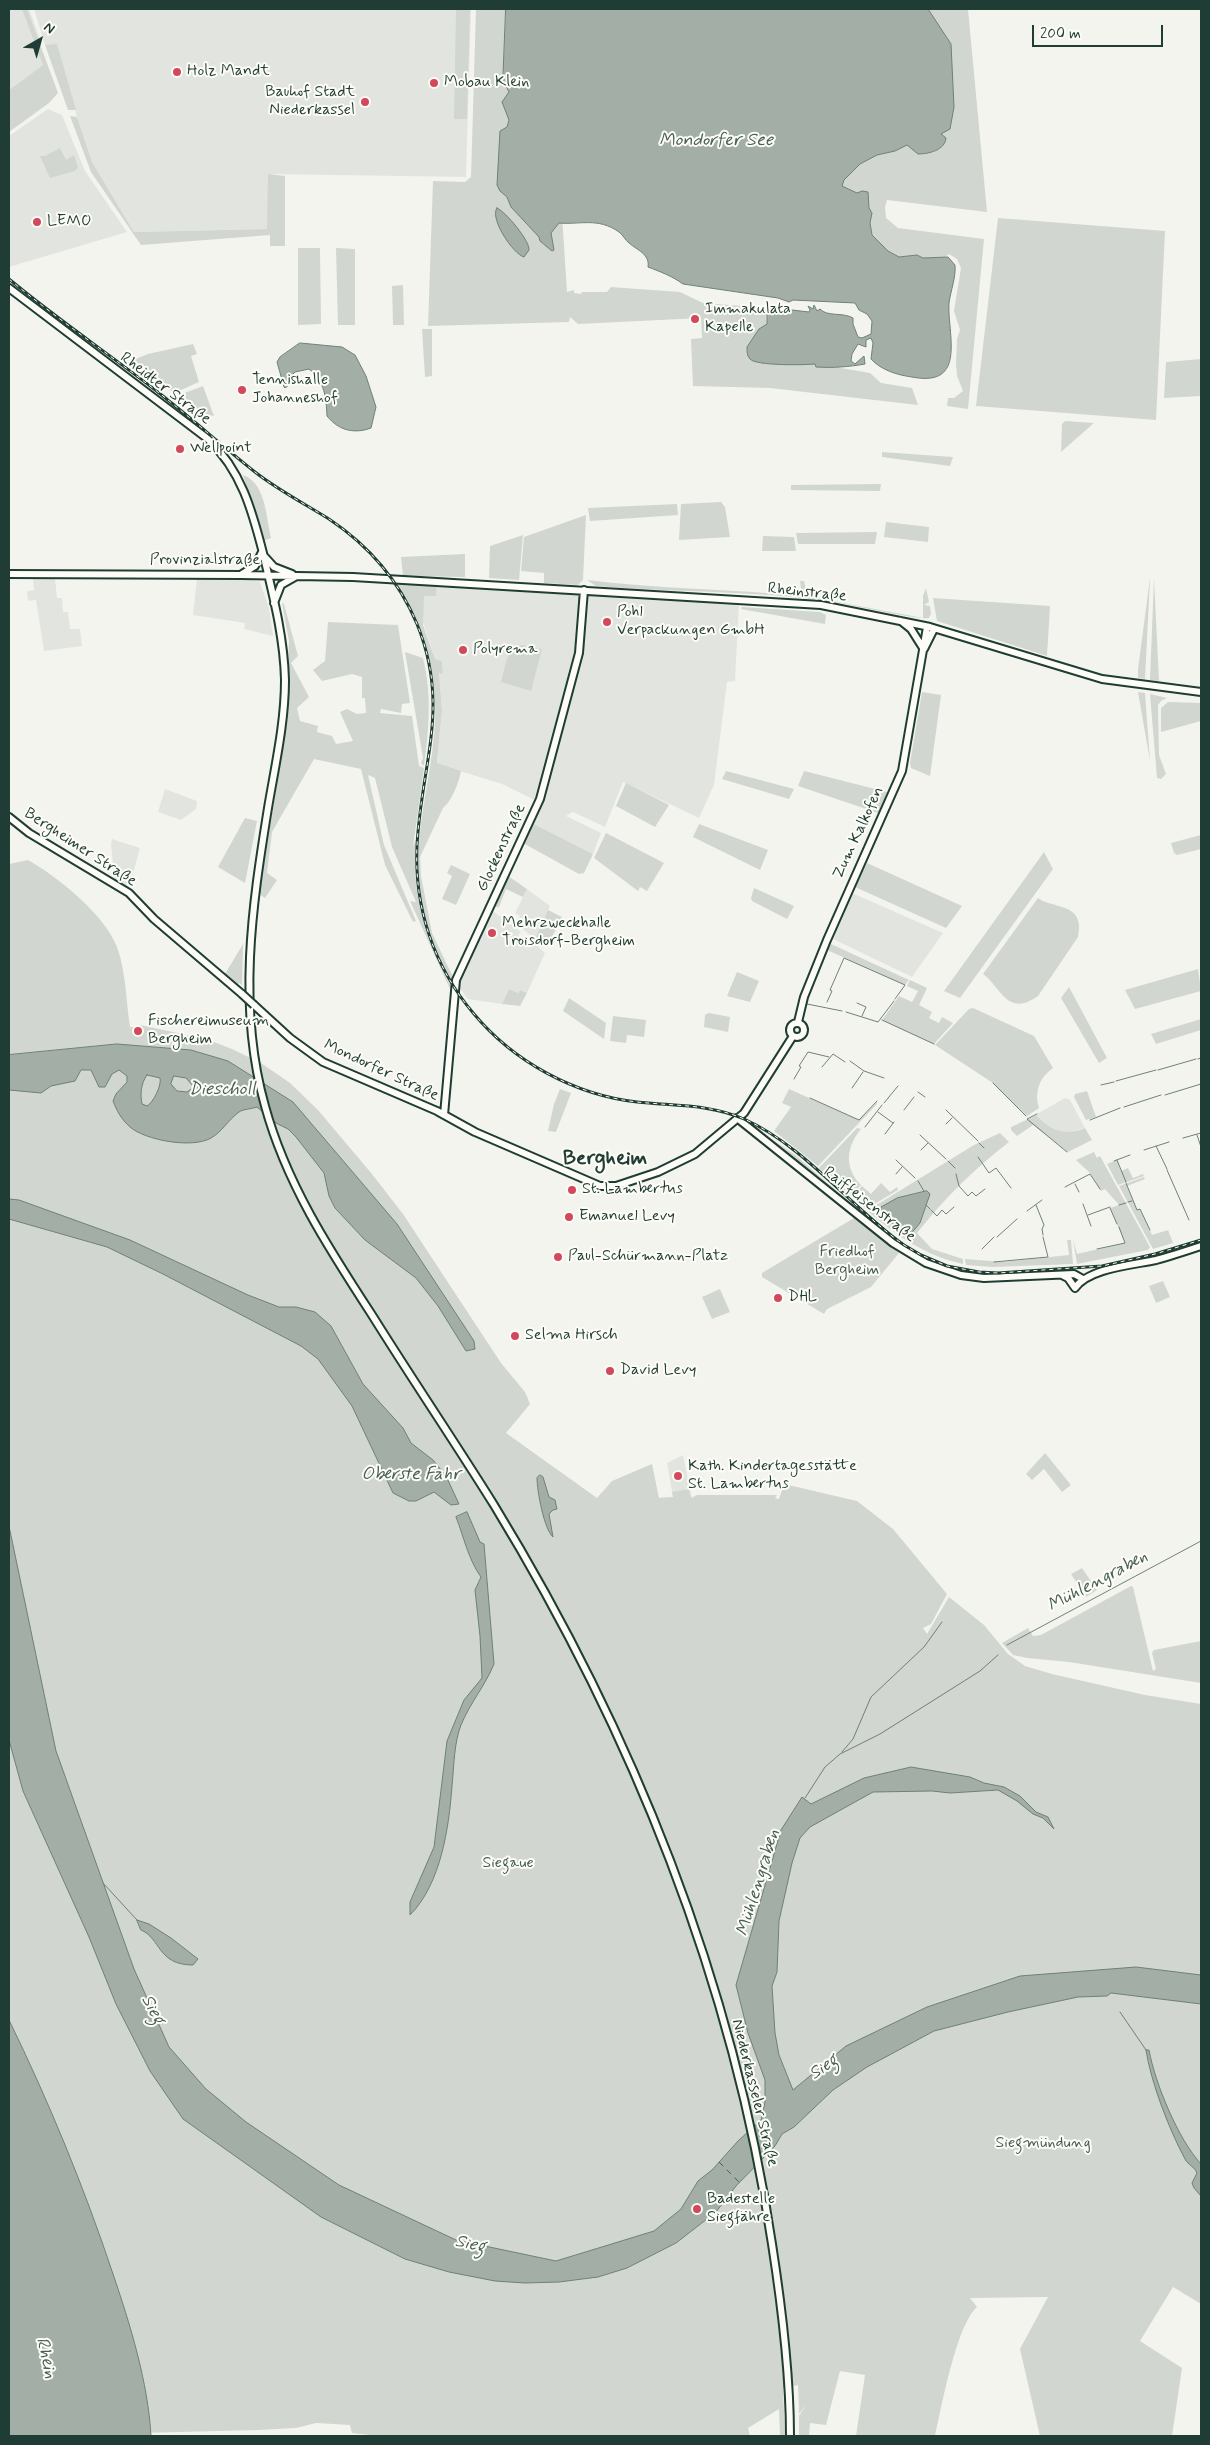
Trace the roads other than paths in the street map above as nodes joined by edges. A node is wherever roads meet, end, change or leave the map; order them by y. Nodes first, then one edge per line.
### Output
1 (9, 288) edge
2 (262, 552) junction
3 (9, 574) edge
4 (241, 574) junction
5 (268, 575) junction
6 (298, 576) junction
7 (401, 580) joint
8 (584, 590) junction
9 (274, 603) junction
10 (900, 620) junction
11 (931, 628) junction
12 (924, 649) junction
13 (1201, 692) edge
14 (9, 817) edge
15 (159, 923) joint
16 (798, 1022) junction
17 (793, 1036) junction
18 (444, 1115) junction
19 (737, 1118) junction
20 (272, 1130) joint
21 (1201, 1246) edge
22 (1060, 1275) junction
23 (1083, 1279) junction
24 (790, 2436) edge

1 - 2 main road, Rheidter Straße
2 - 4 main road
2 - 5 main road, Rheidter Straße
2 - 6 main road
3 - 4 main road, Provinzialstraße
4 - 5 main road, Provinzialstraße
5 - 6 main road, Provinzialstraße
5 - 9 main road, Rheidter Straße
6 - 7 main road, Provinzialstraße
6 - 9 main road
7 - 8 main road, Rheinstraße
8 - 10 main road, Rheinstraße
8 - 18 main road, Glockenstraße
9 - 20 main road, Rheidter Straße
10 - 11 main road, Rheinstraße
10 - 12 main road
11 - 12 main road, Zum Kalkofen
11 - 13 main road, Rheinstraße
12 - 16 main road, Zum Kalkofen
14 - 15 main road, Bergheimer Straße
15 - 18 main road, Mondorfer Straße, bridge
16 - 17 main road
16 - 17 main road
17 - 19 main road
18 - 19 main road, Mondorfer Straße
19 - 22 main road, Raiffeisenstraße
20 - 24 main road, Niederkasseler Straße
21 - 23 main road
22 - 23 main road, Raiffeisenstraße
22 - 23 main road

